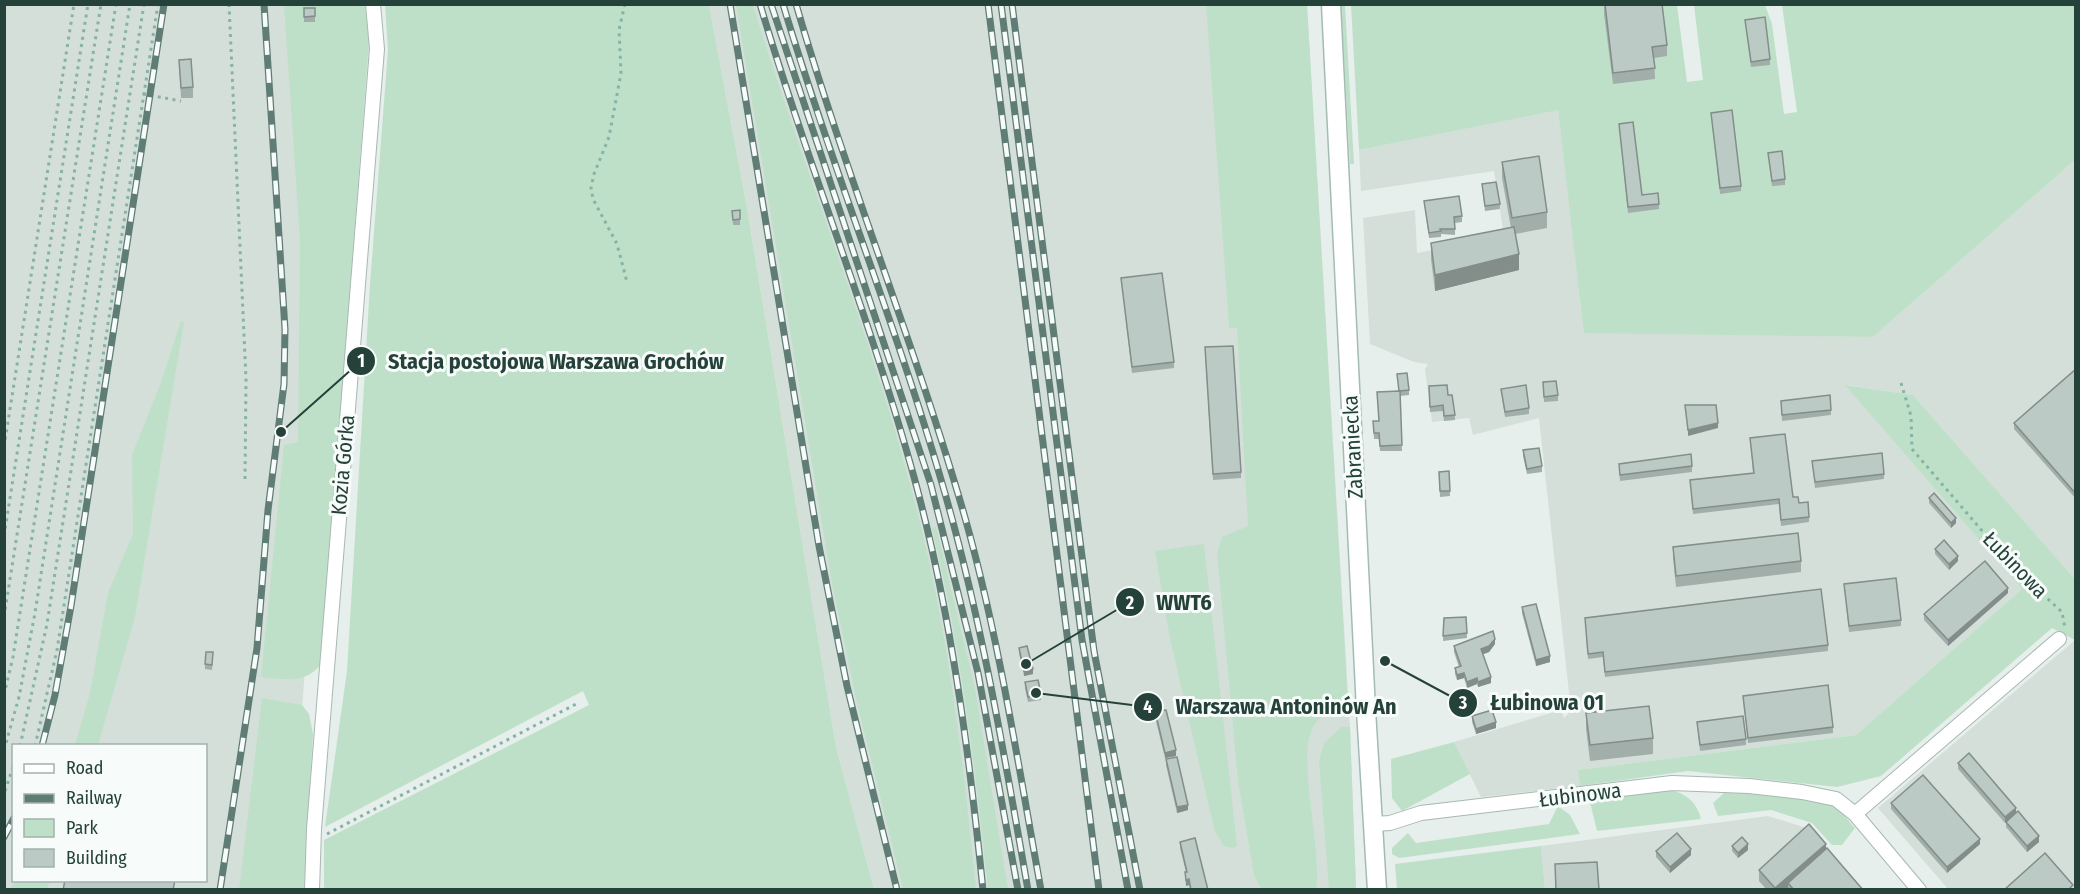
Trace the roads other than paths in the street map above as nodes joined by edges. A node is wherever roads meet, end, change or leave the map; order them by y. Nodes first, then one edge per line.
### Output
1 (373, 4) edge
2 (1331, 4) edge
3 (2060, 639) road end
4 (1855, 814) junction
5 (1374, 824) junction
6 (312, 890) edge
7 (1377, 890) edge
8 (1919, 890) edge

1 - 6 street, Kozia Górka
2 - 5 main road, Zabraniecka
3 - 4 street
4 - 5 street, Łubinowa
4 - 8 street, Łubinowa
5 - 7 main road, Zabraniecka

